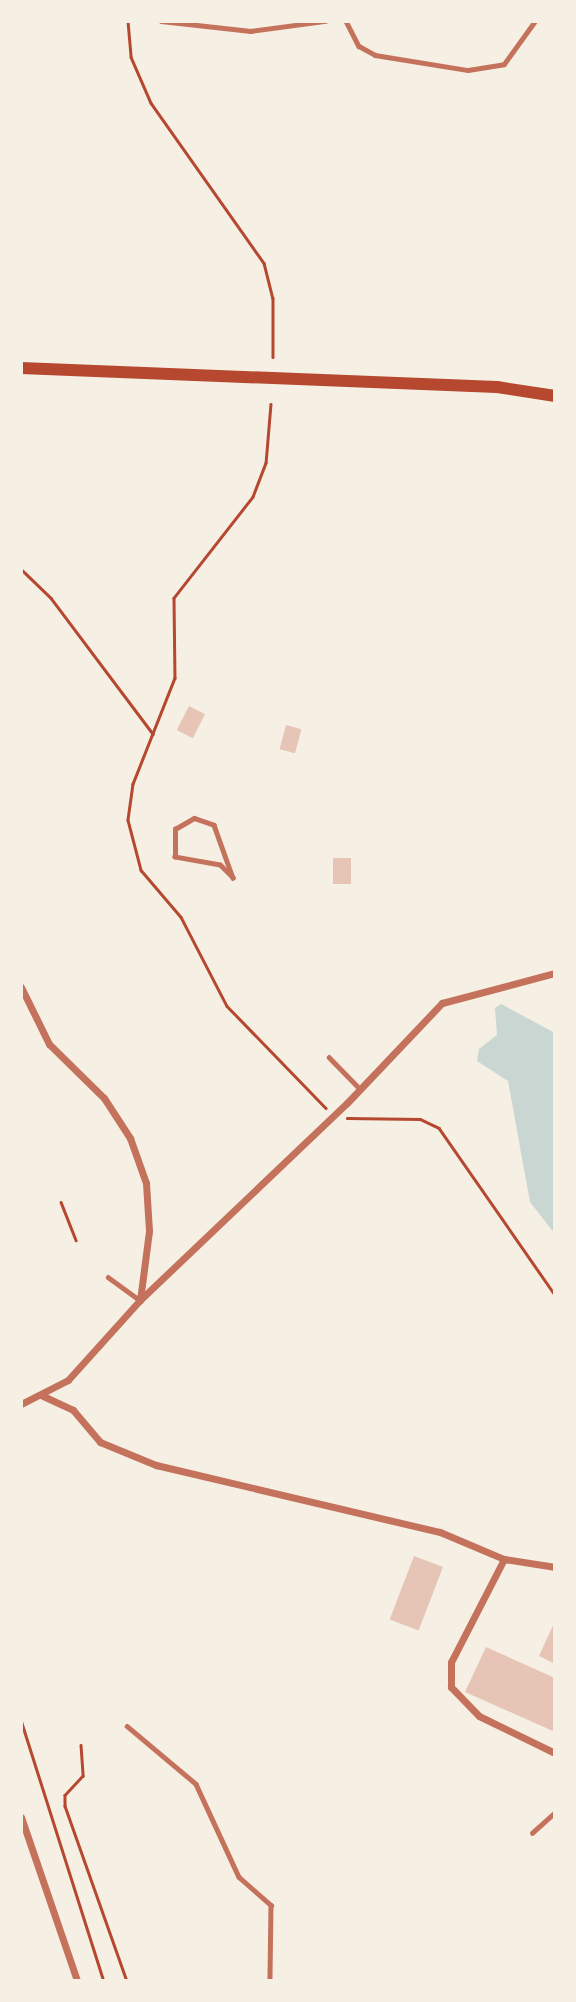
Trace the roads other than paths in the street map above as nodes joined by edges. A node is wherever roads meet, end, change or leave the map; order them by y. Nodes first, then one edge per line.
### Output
1 (162, 21) edge
2 (325, 21) edge
3 (346, 21) edge
4 (535, 21) edge
5 (21, 368) edge
6 (555, 396) edge
7 (233, 878) joint
8 (555, 973) edge
9 (21, 987) edge
10 (329, 1057) dead end
11 (360, 1090) junction
12 (108, 1277) dead end
13 (140, 1300) junction
14 (43, 1396) junction
15 (21, 1404) edge
16 (504, 1559) junction
17 (555, 1567) edge
18 (127, 1726) dead end
19 (555, 1753) edge
20 (555, 1812) edge
21 (21, 1817) edge
22 (532, 1833) dead end
23 (270, 1980) edge
24 (77, 1981) edge

1 - 2 lane
3 - 4 lane
5 - 6 main road
7 - 7 lane
8 - 11 street
9 - 13 street
10 - 11 lane
11 - 13 street
12 - 13 lane
13 - 14 street
14 - 15 street
14 - 16 street
16 - 17 street
16 - 19 street
18 - 23 lane
20 - 22 lane
21 - 24 street

